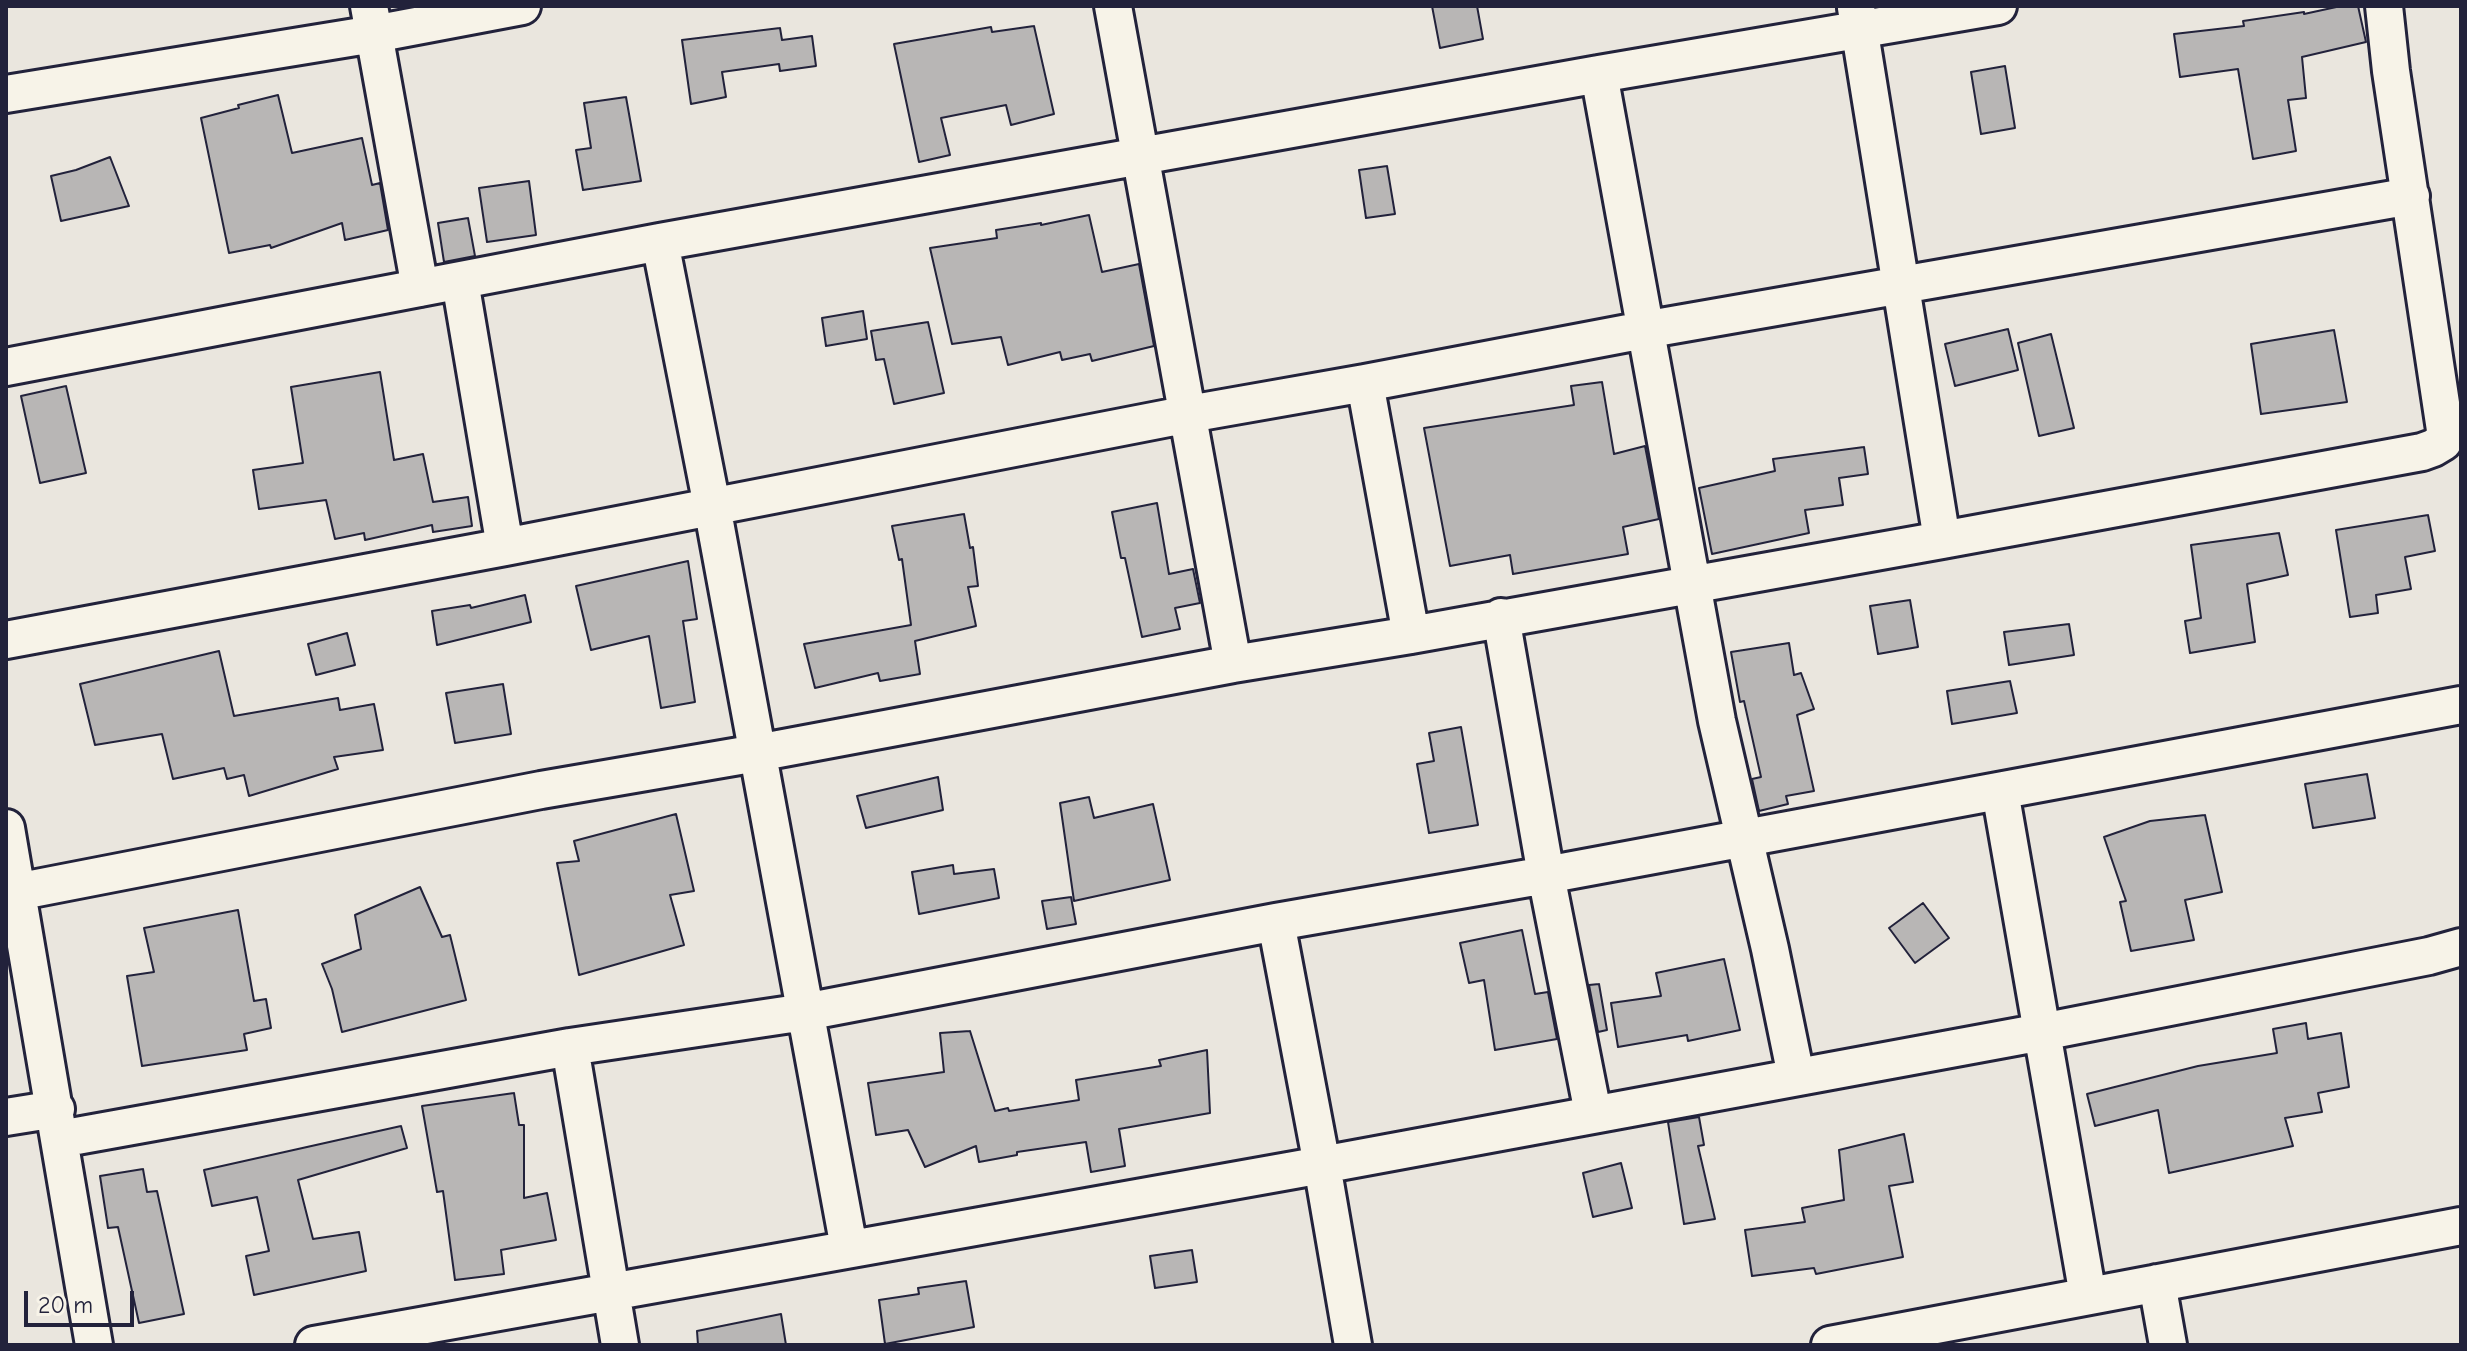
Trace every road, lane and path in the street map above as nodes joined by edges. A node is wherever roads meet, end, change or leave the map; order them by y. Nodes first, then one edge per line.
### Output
1 (522, 6) edge
2 (1113, 6) edge
3 (1998, 6) edge
4 (2384, 6) edge
5 (1858, 17) edge
6 (371, 20) edge
7 (1599, 74) junction
8 (6, 94) edge
9 (1141, 157) junction
10 (2411, 196) junction
11 (660, 242) junction
12 (460, 281) junction
13 (1900, 285) junction
14 (420, 288) junction
15 (1644, 330) junction
16 (6, 367) edge
17 (1365, 383) junction
18 (1189, 414) junction
19 (712, 506) junction
20 (1942, 540) junction
21 (505, 547) junction
22 (1692, 584) junction
23 (1501, 617) junction
24 (1411, 635) junction
25 (6, 640) edge
26 (1233, 664) junction
27 (2461, 705) edge
28 (757, 753) junction
29 (2000, 791) junction
30 (6, 828) edge
31 (1743, 838) junction
32 (1546, 875) junction
33 (12, 893) edge
34 (1276, 922) junction
35 (2461, 947) edge
36 (805, 1012) junction
37 (2042, 1032) junction
38 (570, 1047) junction
39 (1796, 1076) junction
40 (1593, 1113) junction
41 (6, 1117) edge
42 (58, 1124) junction
43 (1322, 1165) junction
44 (2461, 1226) edge
45 (849, 1248) junction
46 (2157, 1283) junction
47 (612, 1291) junction
48 (2088, 1296) junction
49 (416, 1336) edge
50 (94, 1345) edge
51 (314, 1345) edge
52 (620, 1345) edge
53 (1353, 1345) edge
54 (1830, 1345) edge
55 (2168, 1345) edge

1 - 6 street
2 - 9 street
3 - 5 street
4 - 10 street
5 - 7 street
5 - 13 street
6 - 8 street
6 - 14 street
7 - 9 street
7 - 15 street
9 - 11 street
9 - 18 street
10 - 13 street
10 - 20 street
11 - 12 street
11 - 19 street
12 - 14 street
12 - 21 street
13 - 15 street
13 - 20 street
14 - 16 street
15 - 17 street
15 - 22 street
17 - 18 street
17 - 24 street
18 - 19 street
18 - 26 street
19 - 21 street
19 - 28 street
20 - 22 street
21 - 25 street
22 - 23 street
22 - 31 street
23 - 24 street
23 - 32 street
24 - 26 street
26 - 28 street
27 - 29 street
28 - 33 street
28 - 36 street
29 - 31 street
29 - 37 street
30 - 33 street
31 - 32 street
31 - 39 street
32 - 34 street
32 - 40 street
33 - 42 street
34 - 36 street
34 - 43 street
35 - 37 street
36 - 38 street
36 - 45 street
37 - 39 street
37 - 48 street
38 - 42 street
38 - 47 street
39 - 40 street
40 - 43 street
41 - 42 street
42 - 50 street
43 - 45 street
43 - 53 street
44 - 46 street
45 - 47 street
46 - 48 street
46 - 55 street
47 - 49 street
47 - 52 street
48 - 54 street
49 - 51 street

